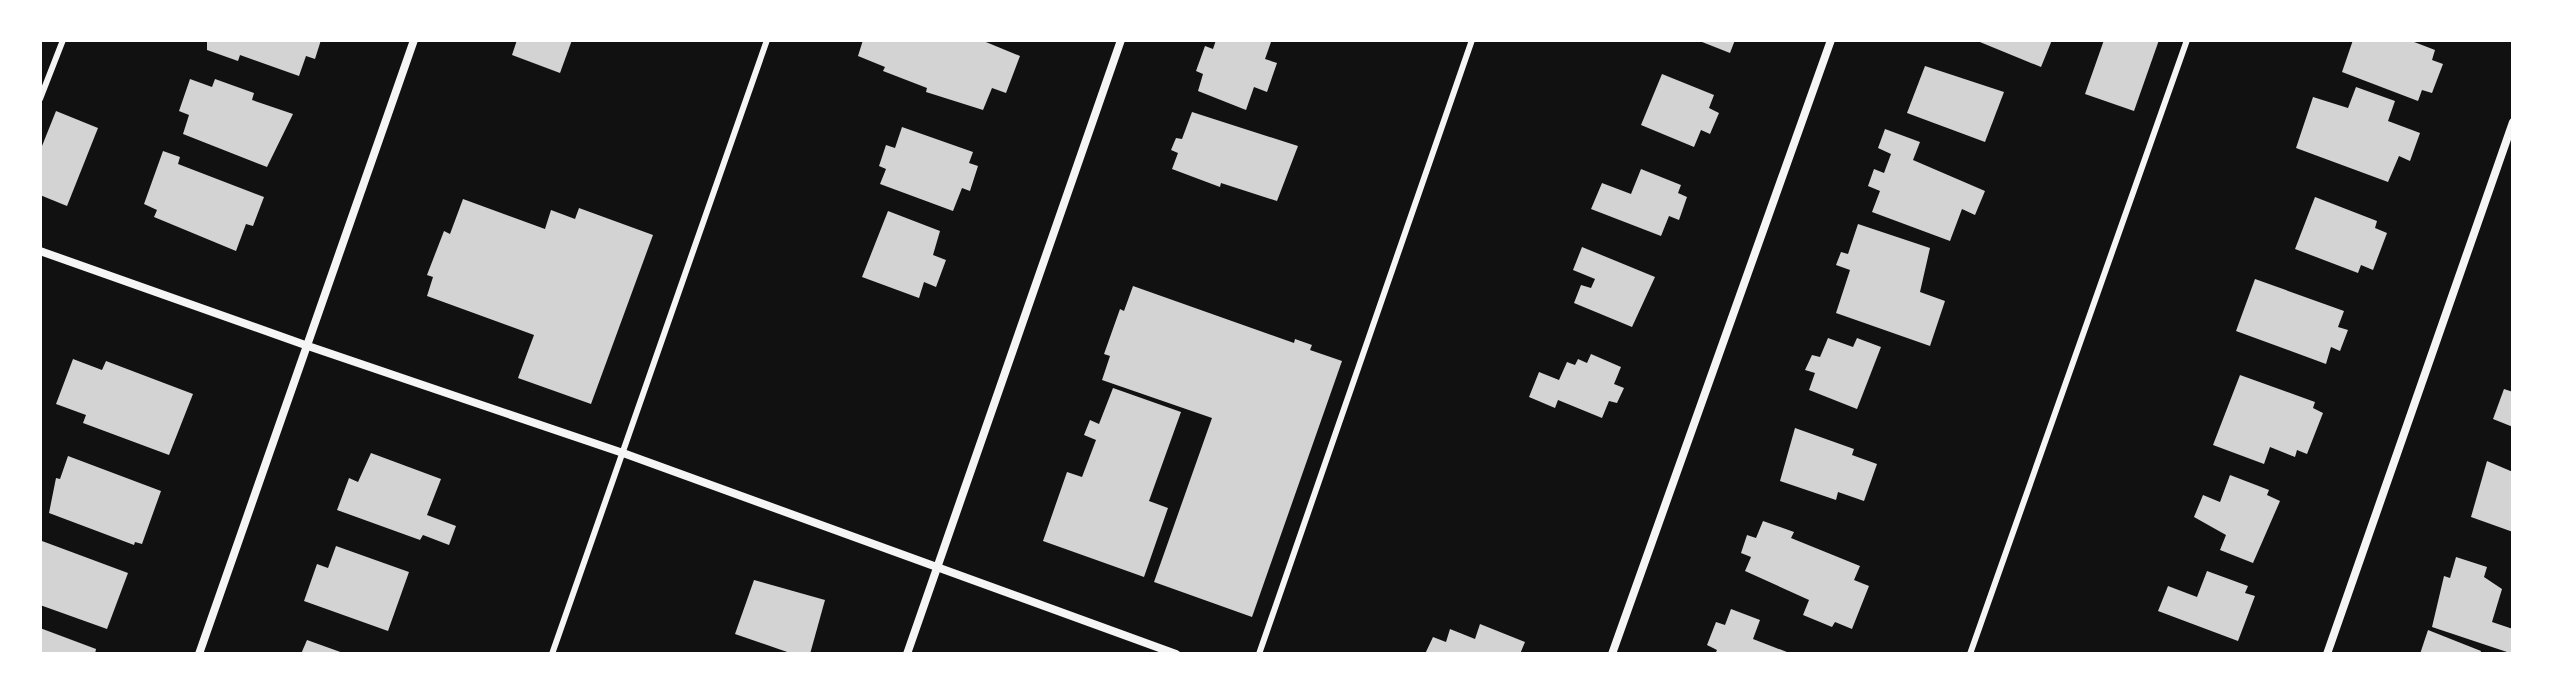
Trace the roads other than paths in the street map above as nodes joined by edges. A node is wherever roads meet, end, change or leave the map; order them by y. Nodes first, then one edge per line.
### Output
1 (63, 40) edge
2 (414, 40) edge
3 (767, 40) edge
4 (1121, 40) edge
5 (1472, 40) edge
6 (1831, 40) edge
7 (2187, 40) edge
8 (40, 99) edge
9 (2513, 122) edge
10 (40, 251) edge
11 (308, 346) junction
12 (623, 453) junction
13 (938, 567) junction
14 (199, 654) edge
15 (552, 654) edge
16 (907, 654) edge
17 (1176, 654) edge
18 (1259, 654) edge
19 (1612, 654) edge
20 (1970, 654) edge
21 (2327, 654) edge

1 - 8 lane
2 - 11 street
3 - 12 lane
4 - 13 street
5 - 18 lane
6 - 19 street
7 - 20 lane
9 - 21 street
10 - 11 street
11 - 12 street
11 - 14 street
12 - 13 street
12 - 15 lane
13 - 16 street
13 - 17 street

